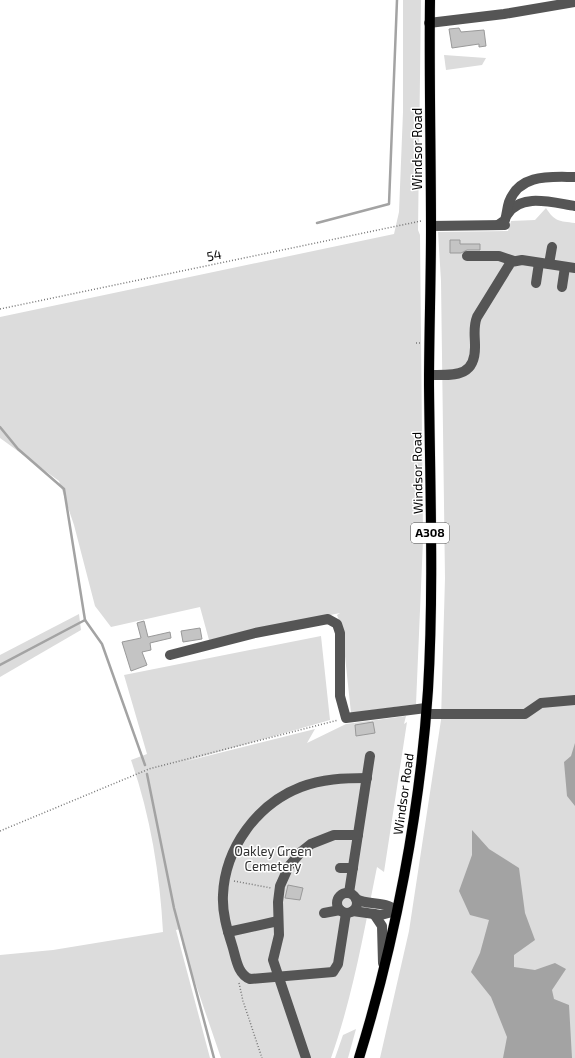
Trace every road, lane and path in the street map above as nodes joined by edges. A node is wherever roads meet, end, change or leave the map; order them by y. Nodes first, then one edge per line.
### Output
1 (430, 0) edge
2 (575, 2) edge
3 (430, 23) junction
4 (575, 177) edge
5 (575, 206) edge
6 (504, 222) junction
7 (431, 223) junction
8 (552, 247) dead end
9 (467, 256) dead end
10 (514, 261) junction
11 (544, 264) junction
12 (570, 268) edge
13 (536, 284) dead end
14 (562, 287) dead end
15 (0, 309) edge
16 (416, 343) dead end
17 (420, 343) dead end
18 (429, 375) junction
19 (170, 654) dead end
20 (575, 700) edge
21 (426, 711) junction
22 (346, 718) junction
23 (370, 756) dead end
24 (367, 778) junction
25 (0, 831) edge
26 (358, 836) junction
27 (340, 868) dead end
28 (353, 868) junction
29 (225, 879) junction
30 (279, 890) junction
31 (353, 896) junction
32 (346, 911) junction
33 (396, 911) junction
34 (324, 913) dead end
35 (374, 914) junction
36 (278, 921) junction
37 (228, 932) junction
38 (384, 967) junction
39 (279, 977) junction
40 (238, 978) dead end
41 (262, 1058) edge
42 (306, 1058) edge
43 (359, 1058) edge

1 - 3 main road, Windsor Road / A308
2 - 3 street
3 - 7 main road, Windsor Road / A308
4 - 6 street
5 - 6 street
6 - 7 street
7 - 15 path, 54
7 - 18 main road, Windsor Road / A308
8 - 11 street
9 - 10 street
10 - 11 street
10 - 18 street
11 - 12 street
11 - 13 street
12 - 14 street
16 - 17 path
18 - 21 main road, Windsor Road / A308
19 - 22 street
20 - 21 street
21 - 22 street
21 - 33 main road, Windsor Road / A308
22 - 25 path
23 - 24 street
24 - 26 street
24 - 29 street
26 - 28 street
26 - 30 street
27 - 28 street
28 - 31 street
29 - 30 path
29 - 37 street
30 - 36 street
31 - 32 street
31 - 32 street
31 - 33 street
32 - 34 street
32 - 35 street
32 - 39 street
33 - 35 street
33 - 38 main road, Windsor Road / A308
35 - 38 street
36 - 37 street
36 - 39 street
37 - 39 street
38 - 43 main road, Windsor Road / A308
39 - 42 street
40 - 41 path

